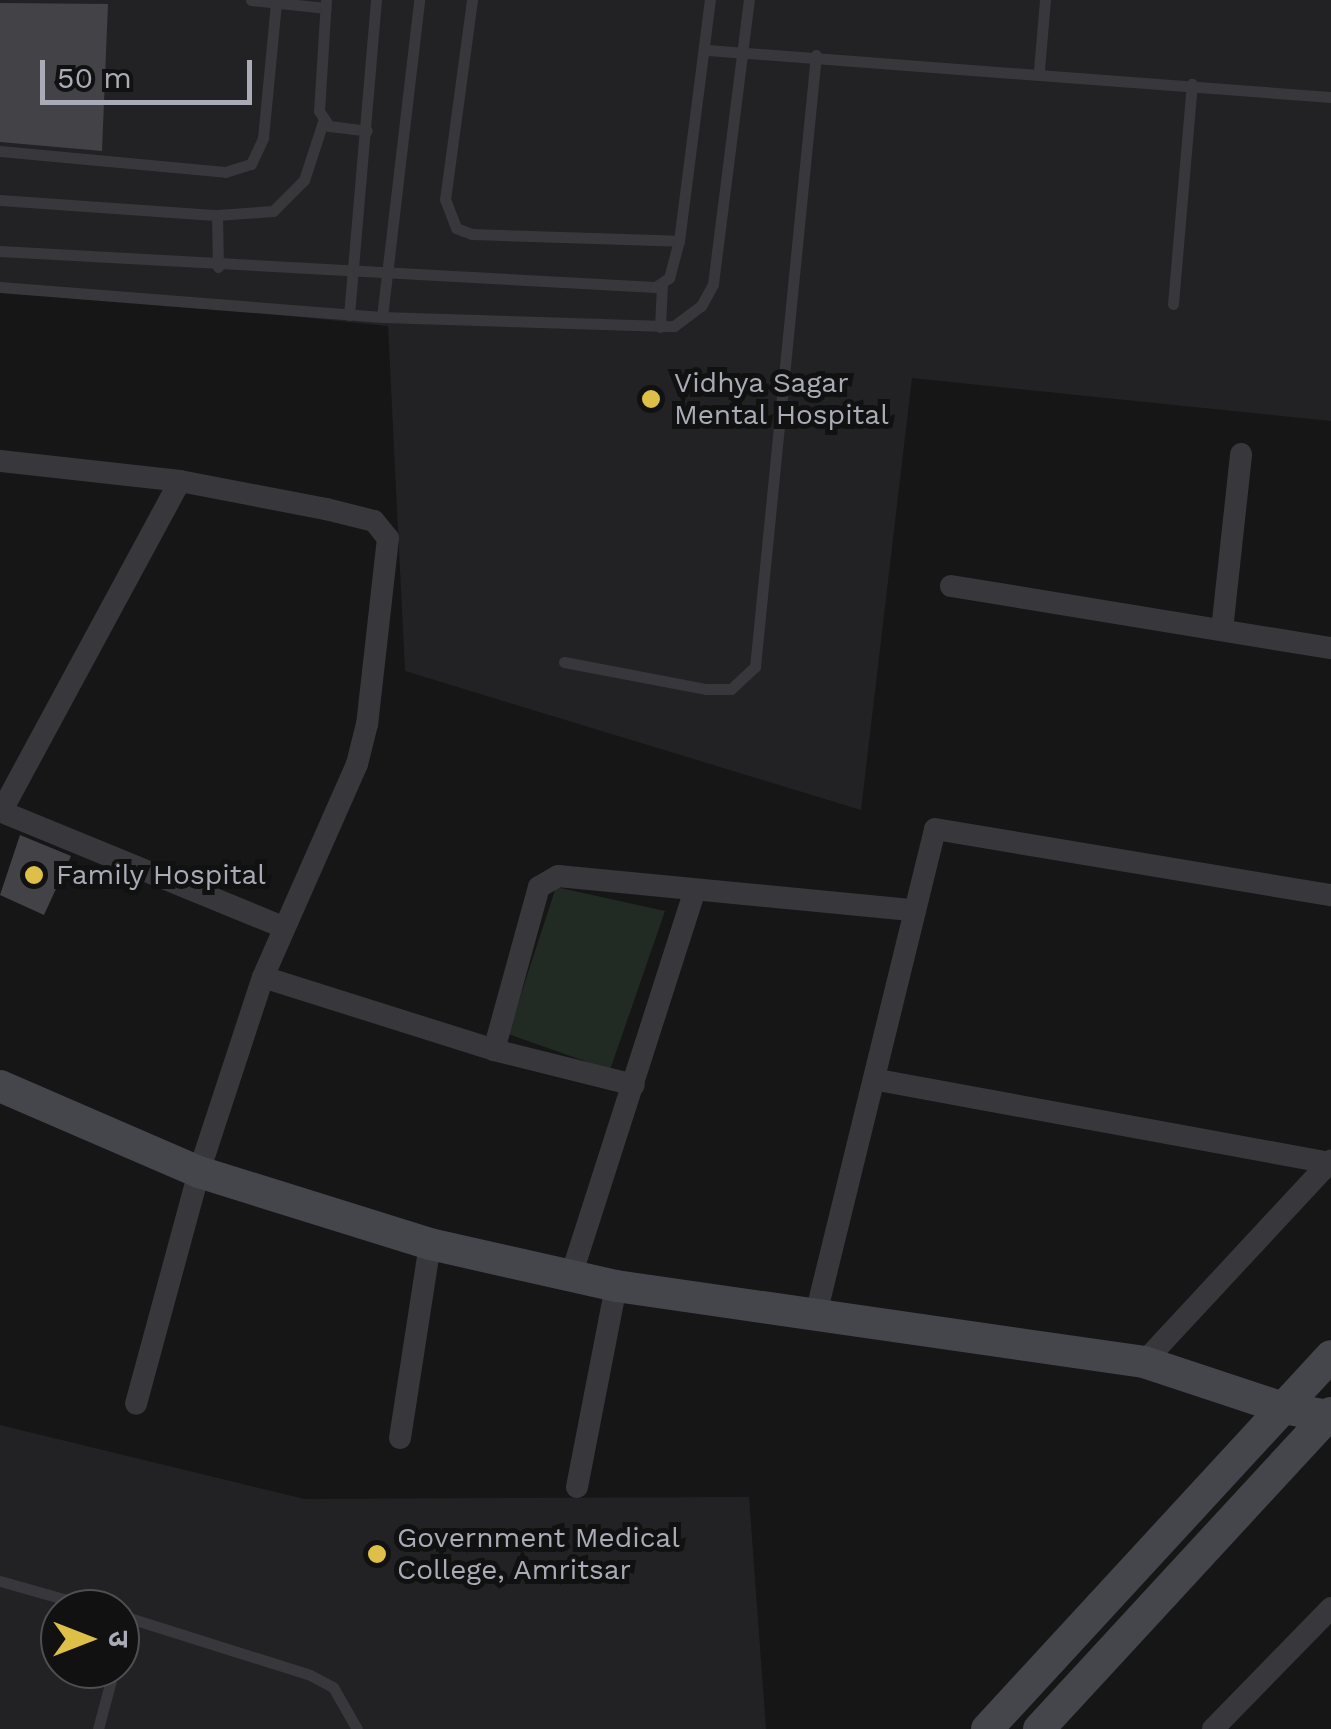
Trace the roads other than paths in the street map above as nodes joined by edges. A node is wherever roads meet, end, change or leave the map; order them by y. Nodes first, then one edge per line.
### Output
1 (250, 0) edge
2 (376, 0) edge
3 (418, 0) edge
4 (472, 0) edge
5 (710, 0) edge
6 (750, 0) edge
7 (1044, 0) edge
8 (276, 3) junction
9 (326, 4) edge
10 (707, 50) junction
11 (745, 50) junction
12 (816, 55) junction
13 (1040, 70) junction
14 (1192, 84) junction
15 (1331, 97) edge
16 (323, 122) junction
17 (366, 131) junction
18 (0, 152) edge
19 (0, 200) edge
20 (217, 215) junction
21 (679, 241) junction
22 (0, 251) edge
23 (218, 267) junction
24 (352, 274) junction
25 (385, 276) junction
26 (662, 284) junction
27 (0, 286) edge
28 (1173, 304) dead end
29 (349, 314) junction
30 (382, 317) junction
31 (660, 328) junction
32 (1241, 454) dead end
33 (0, 461) edge
34 (180, 481) junction
35 (951, 586) dead end
36 (1222, 630) junction
37 (1331, 648) edge
38 (564, 662) dead end
39 (1, 811) edge
40 (695, 890) junction
41 (1331, 895) edge
42 (913, 910) junction
43 (283, 927) junction
44 (264, 978) junction
45 (494, 1050) junction
46 (878, 1080) junction
47 (634, 1085) junction
48 (0, 1086) edge
49 (1330, 1162) edge
50 (200, 1172) junction
51 (430, 1244) junction
52 (571, 1276) junction
53 (616, 1286) junction
54 (816, 1314) junction
55 (1331, 1356) edge
56 (1144, 1362) junction
57 (136, 1404) dead end
58 (1283, 1408) junction
59 (1330, 1415) edge
60 (400, 1438) dead end
61 (578, 1487) dead end
62 (0, 1581) edge
63 (40, 1592) edge
64 (1328, 1614) edge
65 (140, 1621) edge
66 (109, 1689) edge
67 (98, 1729) edge
68 (357, 1729) edge
69 (987, 1729) edge
70 (1039, 1729) edge
71 (1213, 1729) edge

1 - 8 lane
2 - 17 lane
3 - 25 lane
4 - 21 lane
5 - 10 lane
6 - 11 lane
7 - 13 lane
8 - 9 lane
8 - 18 lane
9 - 16 lane
10 - 11 lane
10 - 21 lane
11 - 12 lane
11 - 31 lane
12 - 13 lane
12 - 38 lane
13 - 14 lane
14 - 15 lane
14 - 28 lane
16 - 17 lane
16 - 20 lane
17 - 24 lane
19 - 20 lane
20 - 23 lane
21 - 26 lane
22 - 23 lane
23 - 24 lane
24 - 25 lane
24 - 29 lane
25 - 26 lane
25 - 30 lane
26 - 31 lane
27 - 29 lane
29 - 30 lane
30 - 31 lane
32 - 36 street
33 - 34 street
34 - 39 street
34 - 43 street
35 - 36 street
36 - 37 street
39 - 43 street
40 - 42 street
40 - 45 street
40 - 47 street
41 - 42 street
42 - 46 street
43 - 44 street
44 - 45 street
44 - 50 street
45 - 47 street
46 - 49 street
46 - 54 street
47 - 52 street
48 - 50 street
49 - 56 street
50 - 51 street
50 - 57 street
51 - 52 street
51 - 60 street
52 - 53 street
53 - 54 street
53 - 61 street
54 - 56 street
55 - 58 street
56 - 58 street
58 - 59 street
58 - 69 street
59 - 70 street
62 - 63 lane
64 - 71 street
65 - 68 lane
66 - 67 lane

